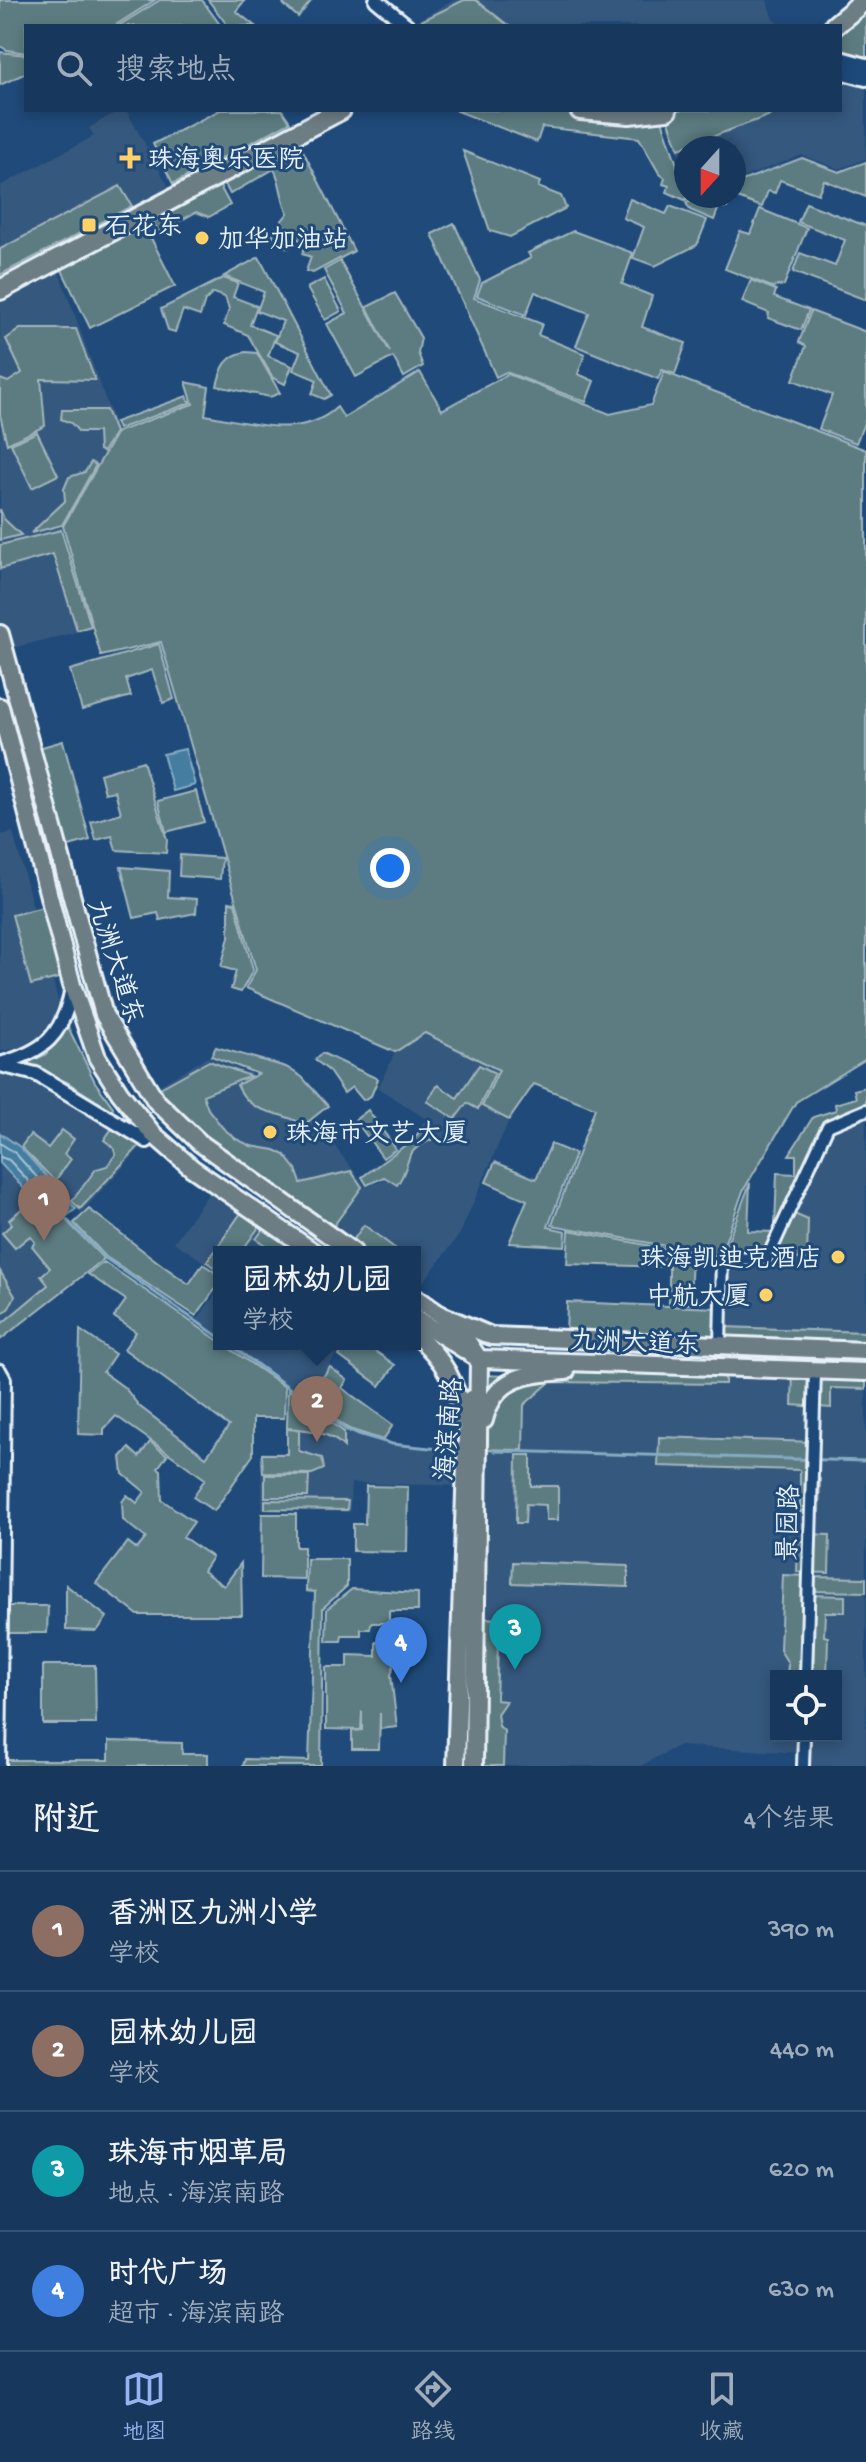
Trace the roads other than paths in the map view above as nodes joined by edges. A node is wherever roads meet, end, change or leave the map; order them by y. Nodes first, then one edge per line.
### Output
1 (376, 0) edge
2 (389, 0) edge
3 (848, 0) edge
4 (865, 0) edge
5 (405, 24) edge
6 (417, 24) edge
7 (820, 24) edge
8 (836, 24) edge
9 (842, 60) edge
10 (866, 66) edge
11 (842, 72) edge
12 (866, 78) edge
13 (318, 112) edge
14 (337, 112) edge
15 (600, 112) edge
16 (644, 112) edge
17 (0, 277) edge
18 (0, 290) edge
19 (0, 634) edge
20 (0, 707) edge
21 (72, 985) junction
22 (0, 1065) edge
23 (866, 1110) edge
24 (147, 1141) dead end
25 (305, 1246) edge
26 (345, 1246) edge
27 (421, 1301) edge
28 (439, 1314) junction
29 (421, 1322) edge
30 (511, 1338) junction
31 (421, 1340) edge
32 (720, 1346) junction
33 (866, 1351) edge
34 (479, 1359) junction
35 (631, 1365) junction
36 (815, 1371) junction
37 (866, 1372) edge
38 (2, 1374) edge
39 (473, 1437) junction
40 (1, 1581) edge
41 (806, 1670) edge
42 (804, 1742) edge
43 (0, 1766) edge
44 (456, 1766) edge
45 (474, 1766) edge
46 (803, 1766) edge

1 - 5 street
2 - 6 street
3 - 7 highway
4 - 8 highway
9 - 10 main road
11 - 12 main road
13 - 17 highway
14 - 18 highway
15 - 16 highway
19 - 26 main road, 九洲大道东
20 - 21 main road, 九洲大道东
21 - 22 street
21 - 25 main road, 九洲大道东
22 - 24 street
23 - 32 street
27 - 28 main road, 九洲大道东
28 - 30 main road, 九洲大道东
28 - 34 main road
29 - 34 main road
30 - 32 main road, 九洲大道东
30 - 34 main road
31 - 39 main road
32 - 33 main road, 九洲大道东
34 - 35 main road, 九洲大道东
34 - 39 main road, 海滨南路
35 - 36 main road, 九洲大道东
35 - 39 main road
36 - 37 main road, 九洲大道东
36 - 41 street, 景园路
38 - 40 street
39 - 44 main road, 海滨南路
39 - 45 main road, 海滨南路
40 - 43 street
42 - 46 street

